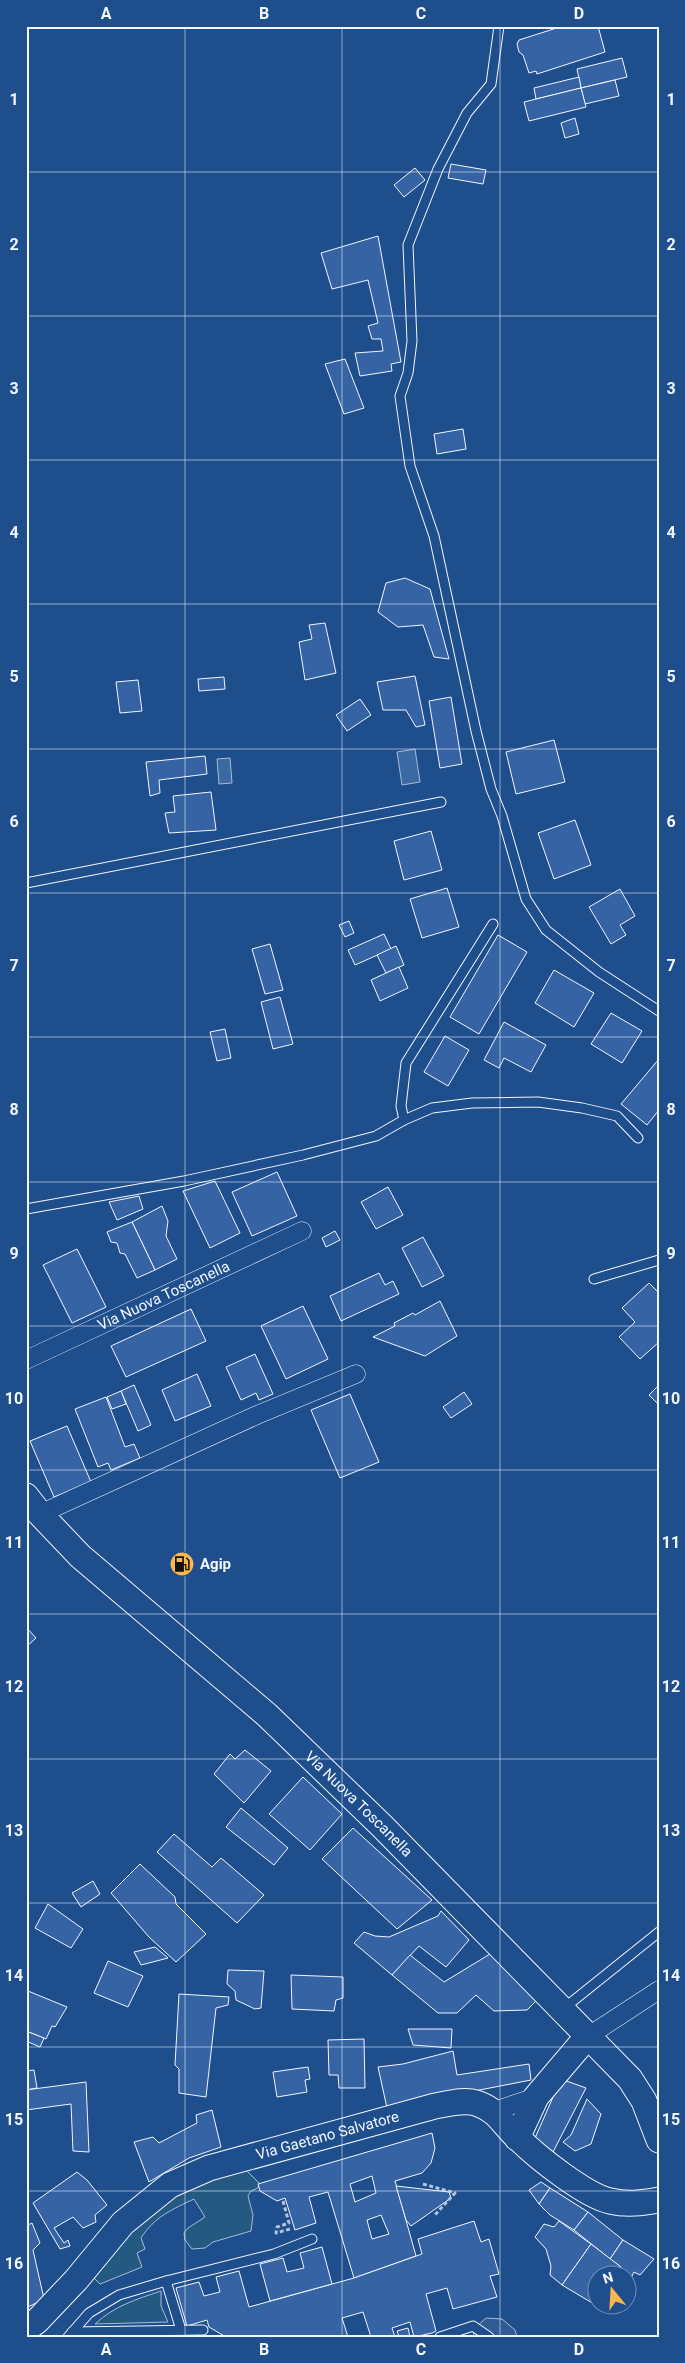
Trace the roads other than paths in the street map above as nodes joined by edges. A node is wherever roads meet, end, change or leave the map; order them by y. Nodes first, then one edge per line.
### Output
1 (499, 26) edge
2 (441, 802) dead end
3 (26, 883) edge
4 (493, 924) dead end
5 (659, 1011) edge
6 (404, 1120) junction
7 (638, 1138) dead end
8 (26, 1209) edge
9 (302, 1231) dead end
10 (659, 1260) edge
11 (594, 1280) dead end
12 (26, 1360) edge
13 (356, 1374) dead end
14 (33, 1505) edge
15 (659, 1932) edge
16 (659, 1990) edge
17 (561, 2010) junction
18 (587, 2036) junction
19 (536, 2097) junction
20 (494, 2111) junction
21 (517, 2138) junction
22 (659, 2140) edge
23 (659, 2200) edge
24 (312, 2239) dead end
25 (166, 2280) junction
26 (26, 2329) edge
27 (181, 2330) junction
28 (203, 2330) dead end
29 (70, 2335) edge
30 (440, 2337) edge
31 (489, 2337) edge

1 - 5 lane
2 - 3 lane
4 - 6 lane
6 - 7 lane
6 - 8 lane
9 - 12 street, Via Nuova Toscanella
10 - 11 lane
13 - 14 street
14 - 17 main road, Via Nuova Toscanella
15 - 17 lane
16 - 18 street
17 - 18 main road, Via Nuova Toscanella
18 - 19 main road
18 - 22 main road, Via Nuova Toscanella
19 - 20 street
19 - 21 main road
20 - 21 main road, Via Gaetano Salvatore
20 - 26 main road, Via Gaetano Salvatore
21 - 23 main road, Via Gaetano Salvatore
24 - 25 lane
25 - 27 lane
25 - 29 lane
27 - 28 lane
27 - 29 lane
30 - 31 lane

